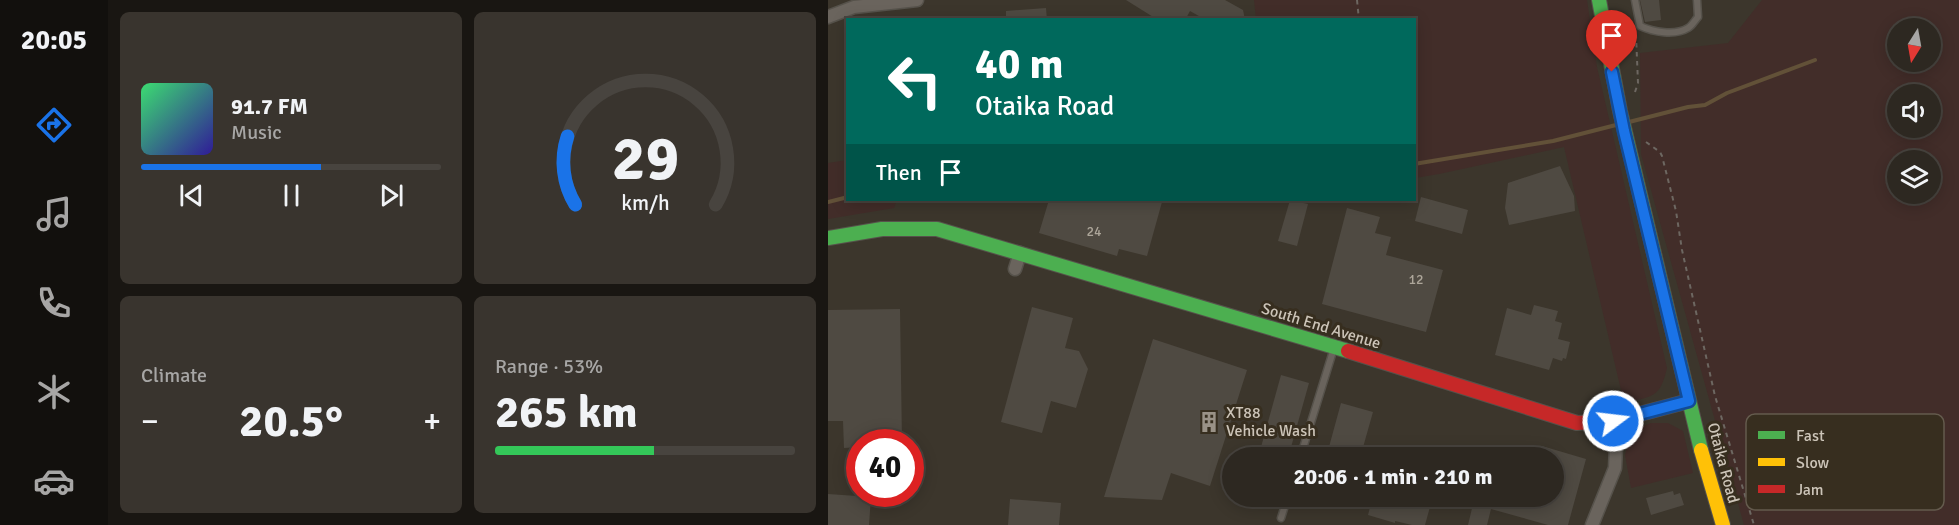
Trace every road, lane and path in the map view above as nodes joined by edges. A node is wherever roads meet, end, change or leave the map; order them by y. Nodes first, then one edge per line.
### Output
1 (917, 0) edge
2 (1357, 0) edge
3 (1599, 0) edge
4 (1635, 0) edge
5 (1697, 0) edge
6 (828, 17) edge
7 (1359, 18) edge
8 (1636, 33) dead end
9 (1632, 99) dead end
10 (1643, 140) dead end
11 (828, 238) edge
12 (1020, 253) junction
13 (1015, 269) dead end
14 (1335, 347) junction
15 (1691, 405) junction
16 (1613, 421) junction
17 (1303, 447) edge
18 (1746, 497) edge
19 (1284, 507) edge
20 (1750, 510) edge
21 (1281, 518) dead end
22 (1592, 525) edge
23 (1723, 525) edge
24 (1735, 525) edge
25 (1754, 525) edge

1 - 6 street
2 - 7 path
3 - 15 main road, Otaika Road
4 - 5 lane
8 - 9 path
10 - 18 path
11 - 12 main road, South End Avenue
12 - 13 street
12 - 14 main road, South End Avenue
14 - 16 main road, South End Avenue
14 - 17 lane
15 - 16 main road, South End Avenue
15 - 23 main road, Otaika Road
15 - 24 main road, Otaika Road
16 - 22 street
19 - 21 lane
20 - 25 path

